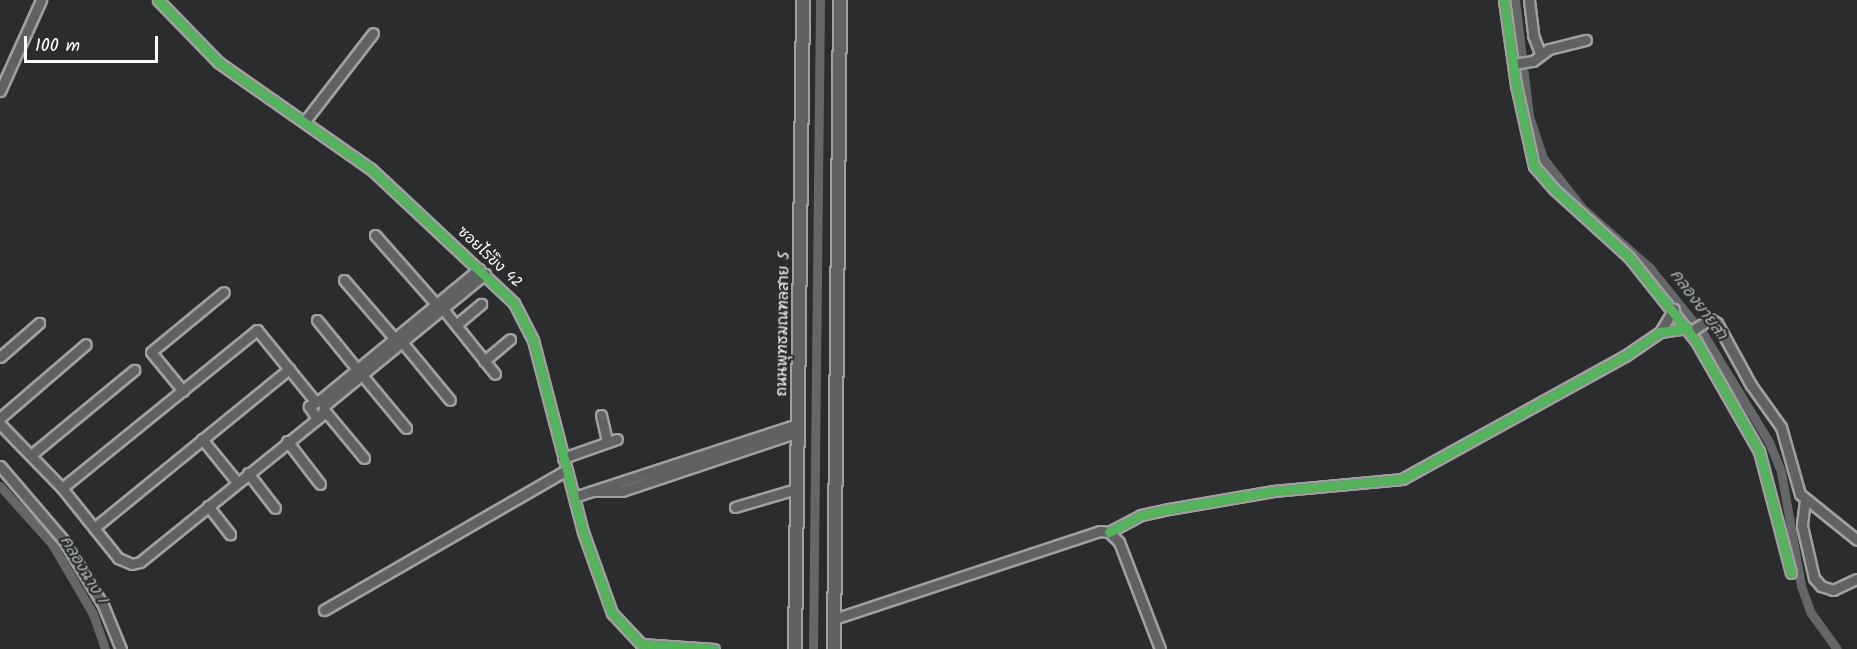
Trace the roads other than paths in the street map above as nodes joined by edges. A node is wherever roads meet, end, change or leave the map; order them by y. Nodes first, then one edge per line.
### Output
1 (41, 0) edge
2 (158, 0) edge
3 (803, 0) edge
4 (840, 0) edge
5 (1504, 0) edge
6 (1529, 0) edge
7 (373, 33) dead end
8 (1586, 40) dead end
9 (1537, 57) junction
10 (1517, 64) junction
11 (0, 91) edge
12 (305, 121) junction
13 (375, 235) dead end
14 (482, 271) junction
15 (344, 280) dead end
16 (224, 292) dead end
17 (481, 303) dead end
18 (439, 307) junction
19 (1674, 309) junction
20 (317, 320) dead end
21 (39, 323) dead end
22 (456, 325) junction
23 (1691, 330) junction
24 (1660, 332) junction
25 (510, 339) dead end
26 (398, 340) junction
27 (86, 344) dead end
28 (0, 357) edge
29 (484, 361) junction
30 (289, 369) junction
31 (134, 370) dead end
32 (360, 372) junction
33 (495, 374) dead end
34 (183, 391) junction
35 (450, 400) dead end
36 (321, 404) junction
37 (601, 414) dead end
38 (316, 417) junction
39 (0, 418) edge
40 (0, 424) edge
41 (406, 428) dead end
42 (798, 428) junction
43 (202, 439) junction
44 (617, 439) dead end
45 (286, 441) junction
46 (608, 442) junction
47 (31, 455) junction
48 (364, 458) dead end
49 (563, 458) junction
50 (0, 466) edge
51 (566, 470) junction
52 (248, 473) junction
53 (237, 482) junction
54 (320, 484) dead end
55 (62, 488) junction
56 (796, 489) junction
57 (574, 497) junction
58 (1805, 500) junction
59 (208, 506) junction
60 (735, 507) dead end
61 (275, 508) dead end
62 (94, 528) junction
63 (1109, 532) junction
64 (230, 534) dead end
65 (1857, 540) edge
66 (1791, 573) dead end
67 (1857, 579) edge
68 (324, 610) dead end
69 (834, 620) junction
70 (664, 648) edge
71 (121, 649) edge
72 (714, 649) edge
73 (795, 649) edge
74 (834, 649) edge
75 (1160, 649) edge

1 - 11 street
2 - 12 street, ซอยไร่ขิง 42
3 - 42 main road, ถนนพุทธมณฑลสาย 5
4 - 69 main road
5 - 10 street
6 - 9 street
7 - 12 street
8 - 9 street
9 - 10 street
10 - 19 street
12 - 14 street, ซอยไร่ขิง 42
13 - 18 street
14 - 18 street
14 - 49 street, ซอยไร่ขิง 42
15 - 26 street
16 - 34 street
17 - 22 street
18 - 22 street
18 - 26 street
19 - 23 street
19 - 24 street
20 - 32 street
21 - 28 street
22 - 29 street
23 - 24 street
23 - 58 street
23 - 66 street
24 - 63 street
25 - 29 street
26 - 32 street
26 - 35 street
27 - 39 street
29 - 33 street
30 - 34 street
30 - 36 street
30 - 43 street
31 - 47 street
32 - 36 street
32 - 41 street
34 - 55 street
36 - 38 street
36 - 38 street
36 - 48 street
37 - 46 street
38 - 45 street
40 - 47 street
42 - 56 main road, ถนนพุทธมณฑลสาย 5
42 - 57 street
43 - 53 street
43 - 62 street
44 - 46 street
45 - 52 street
45 - 54 street
46 - 49 street
47 - 55 street
49 - 51 street, ซอยไร่ขิง 42
50 - 71 street
51 - 57 street, ซอยไร่ขิง 42
51 - 68 street
52 - 53 street
52 - 61 street
53 - 59 street
55 - 62 street
56 - 60 street
56 - 73 main road, ถนนพุทธมณฑลสาย 5
57 - 70 street, ซอยไร่ขิง 42
58 - 65 street
58 - 67 street
59 - 62 street
59 - 64 street
63 - 69 street
63 - 75 street
69 - 74 main road
70 - 72 street, ซอยไร่ขิง 42

